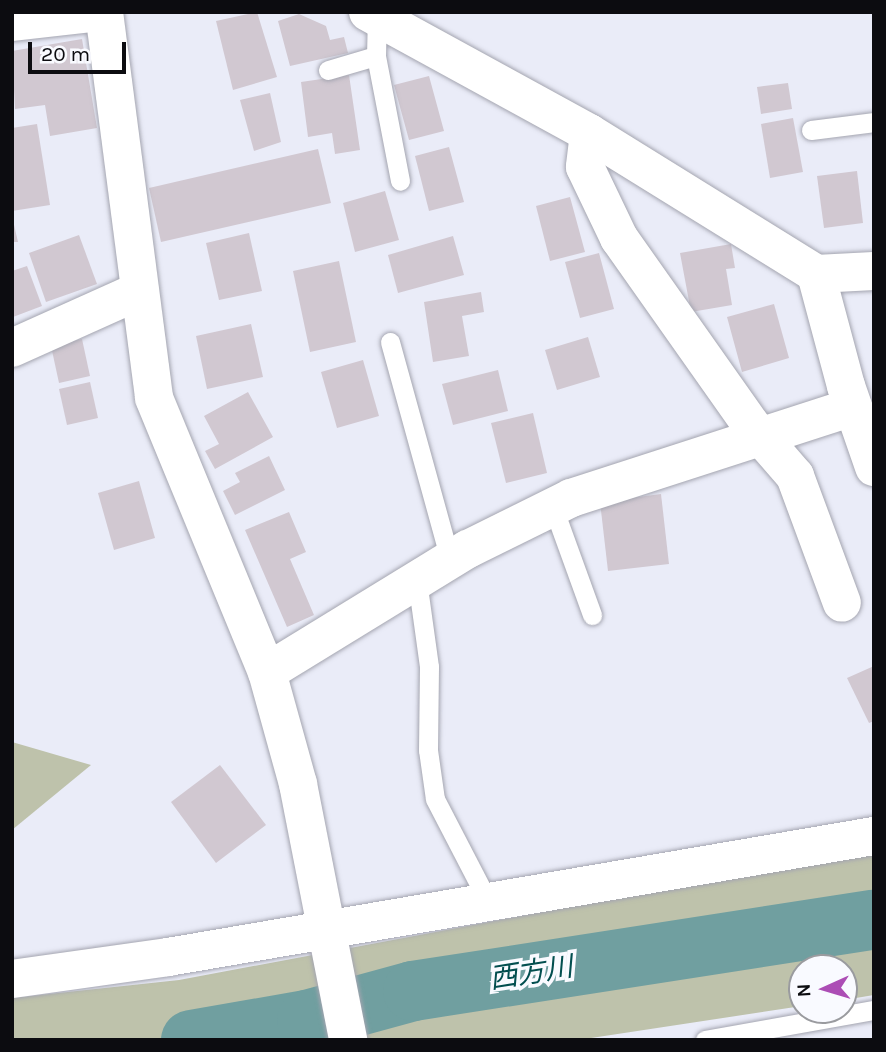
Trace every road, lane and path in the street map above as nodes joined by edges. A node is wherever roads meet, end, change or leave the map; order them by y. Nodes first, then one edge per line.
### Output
1 (102, 12) edge
2 (372, 14) edge
3 (12, 22) edge
4 (376, 56) junction
5 (328, 70) dead end
6 (874, 122) edge
7 (811, 130) dead end
8 (589, 133) junction
9 (400, 181) dead end
10 (874, 271) edge
11 (816, 274) junction
12 (139, 292) junction
13 (390, 342) dead end
14 (12, 348) edge
15 (853, 407) junction
16 (763, 436) junction
17 (874, 467) edge
18 (553, 507) junction
19 (450, 560) junction
20 (417, 580) junction
21 (842, 603) dead end
22 (592, 615) dead end
23 (267, 672) junction
24 (874, 836) edge
25 (489, 903) junction
26 (329, 929) junction
27 (12, 979) edge
28 (874, 1010) edge
29 (348, 1040) edge
30 (705, 1040) edge

1 - 3 street
1 - 12 street
2 - 4 lane
2 - 8 street
4 - 5 lane
4 - 9 lane
6 - 7 lane
8 - 11 street
8 - 16 street
10 - 11 street
11 - 15 street
12 - 14 street
12 - 23 street
13 - 19 lane
15 - 16 street
15 - 17 street
16 - 18 street
16 - 21 street
18 - 19 street
18 - 22 lane
19 - 20 street
20 - 23 street
20 - 25 lane
23 - 26 street
24 - 25 street
25 - 26 street
26 - 27 street
26 - 29 street
28 - 30 lane

